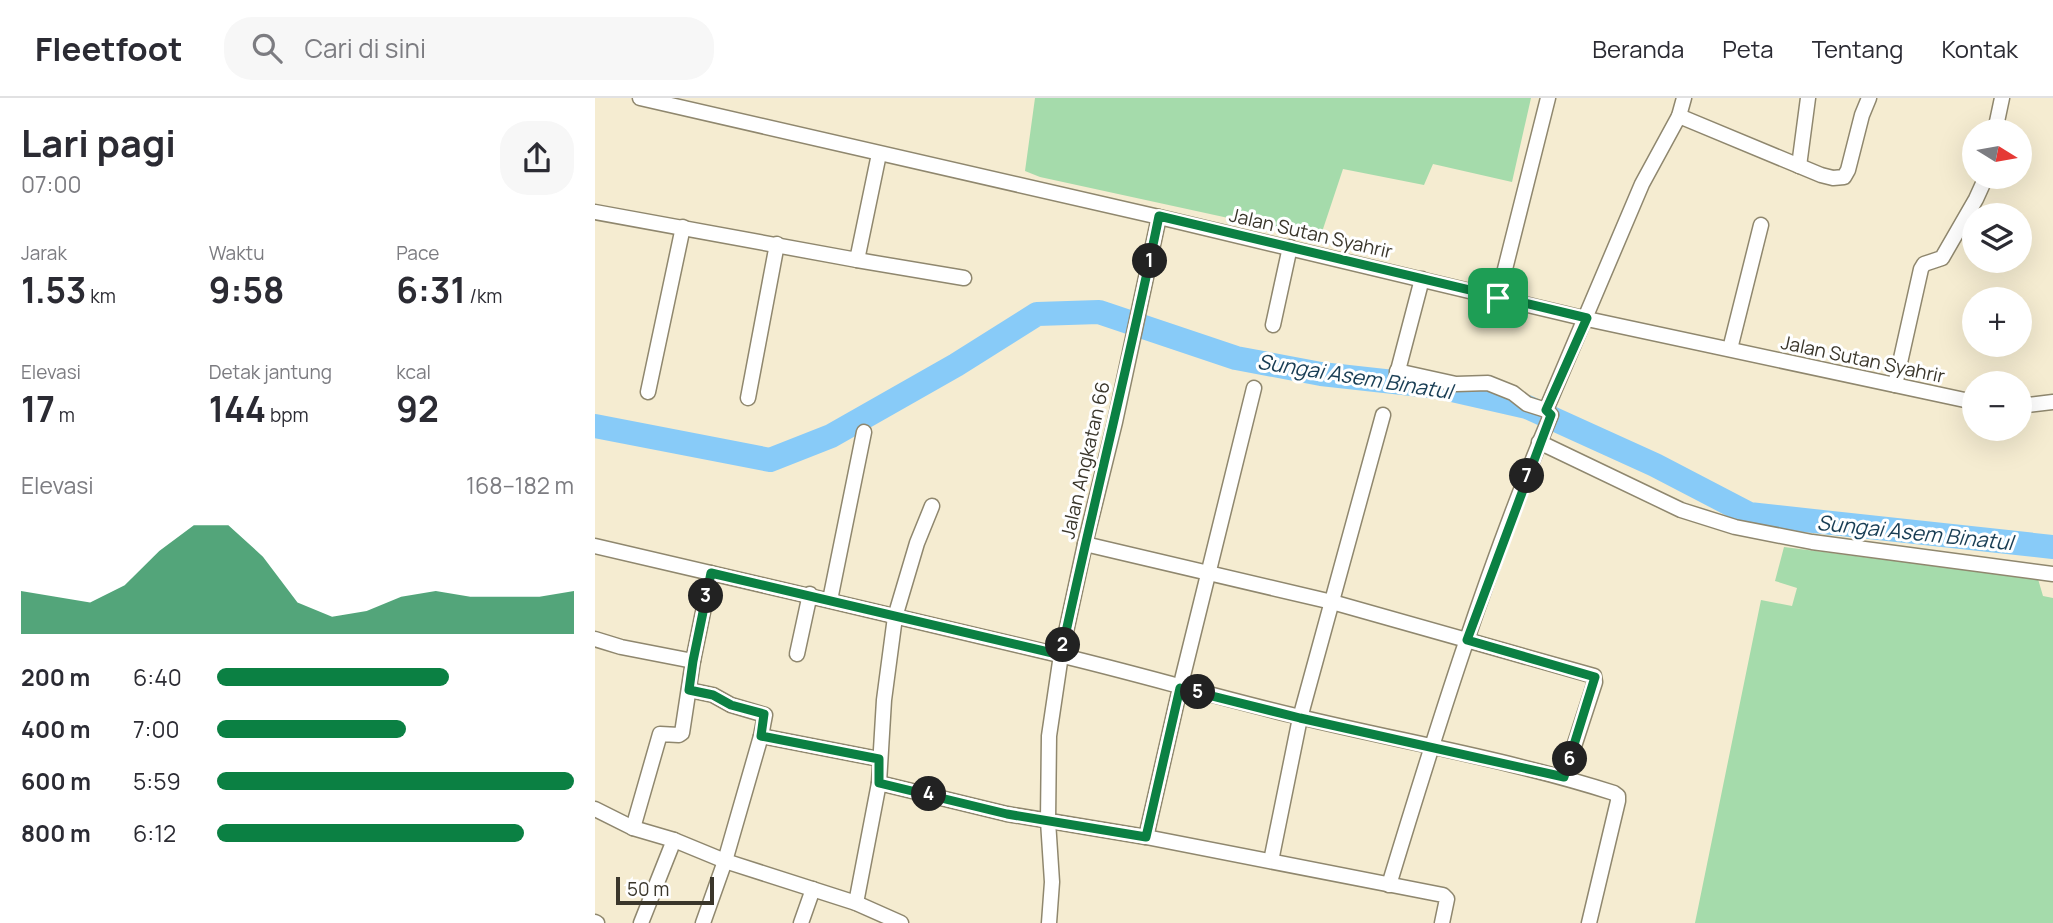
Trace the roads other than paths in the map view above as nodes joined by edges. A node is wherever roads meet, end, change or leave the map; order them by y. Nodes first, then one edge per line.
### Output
1 (640, 98) edge
2 (1548, 98) edge
3 (1684, 98) edge
4 (1808, 98) edge
5 (1869, 98) edge
6 (2002, 98) edge
7 (1679, 116) junction
8 (1998, 119) edge
9 (879, 154) junction
10 (1799, 166) junction
11 (1981, 189) edge
12 (595, 212) edge
13 (1159, 216) junction
14 (1761, 225) dead end
15 (683, 227) junction
16 (777, 244) junction
17 (1290, 247) junction
18 (857, 260) junction
19 (964, 278) dead end
20 (1422, 279) junction
21 (1498, 298) junction
22 (1587, 318) junction
23 (1273, 325) dead end
24 (1730, 349) junction
25 (1895, 385) junction
26 (1254, 388) dead end
27 (648, 392) dead end
28 (748, 398) dead end
29 (1962, 399) edge
30 (2053, 402) edge
31 (2032, 404) edge
32 (1549, 413) junction
33 (1383, 415) dead end
34 (864, 432) dead end
35 (1540, 441) junction
36 (932, 506) dead end
37 (1085, 544) junction
38 (595, 546) edge
39 (711, 573) junction
40 (1208, 574) junction
41 (2053, 574) edge
42 (810, 594) junction
43 (830, 600) junction
44 (1332, 602) junction
45 (895, 617) junction
46 (595, 639) edge
47 (1467, 640) junction
48 (797, 654) dead end
49 (1061, 655) junction
50 (693, 661) junction
51 (1180, 688) junction
52 (689, 690) junction
53 (1300, 718) junction
54 (761, 736) junction
55 (1431, 746) junction
56 (879, 759) junction
57 (1564, 777) junction
58 (879, 783) junction
59 (597, 815) edge
60 (1048, 821) junction
61 (633, 828) junction
62 (1146, 837) junction
63 (674, 840) junction
64 (725, 861) junction
65 (1271, 861) junction
66 (1389, 885) junction
67 (813, 889) junction
68 (856, 903) junction
69 (892, 921) edge
70 (641, 923) edge
71 (703, 923) edge
72 (801, 923) edge
73 (1049, 923) edge
74 (1442, 923) edge
75 (1589, 923) edge

1 - 9 street, Jalan Sutan Syahrir
2 - 21 street
3 - 7 street
4 - 10 street
5 - 10 street
6 - 8 street
7 - 10 street
7 - 22 street
9 - 13 street, Jalan Sutan Syahrir
9 - 18 street
11 - 25 street
12 - 15 street
13 - 17 street, Jalan Sutan Syahrir
13 - 37 street, Jalan Angkatan 66
14 - 24 street
15 - 16 street
15 - 27 street
16 - 18 street
16 - 28 street
17 - 20 street, Jalan Sutan Syahrir
17 - 23 street
18 - 19 street
20 - 21 street, Jalan Sutan Syahrir
20 - 32 street
21 - 22 street, Jalan Sutan Syahrir
22 - 24 street, Jalan Sutan Syahrir
22 - 32 street
24 - 25 street, Jalan Sutan Syahrir
25 - 29 street, Jalan Sutan Syahrir
26 - 40 street
30 - 31 street
32 - 35 street
33 - 44 street
34 - 43 street
35 - 41 street
35 - 47 street
36 - 45 street
37 - 40 street
37 - 49 street, Jalan Angkatan 66
38 - 39 street
39 - 42 street
39 - 50 street
40 - 44 street
40 - 51 street
42 - 43 street
42 - 48 street
43 - 45 street
44 - 47 street
44 - 53 street
45 - 49 street
45 - 56 street
46 - 50 street
47 - 55 street
47 - 57 street
49 - 51 street
49 - 60 street, Jalan Angkatan 66
50 - 52 street
51 - 53 street
51 - 62 street
52 - 54 street
52 - 61 street
53 - 55 street
53 - 65 street
54 - 56 street
54 - 64 street
55 - 57 street
55 - 66 street
56 - 58 street
57 - 75 street
58 - 60 street
58 - 68 street
59 - 61 street
60 - 62 street
60 - 73 street, Jalan Angkatan 66
61 - 63 street
62 - 65 street
63 - 64 street
63 - 70 street
64 - 67 street
64 - 71 street
65 - 66 street
66 - 74 street
67 - 68 street
67 - 72 street
68 - 69 street

